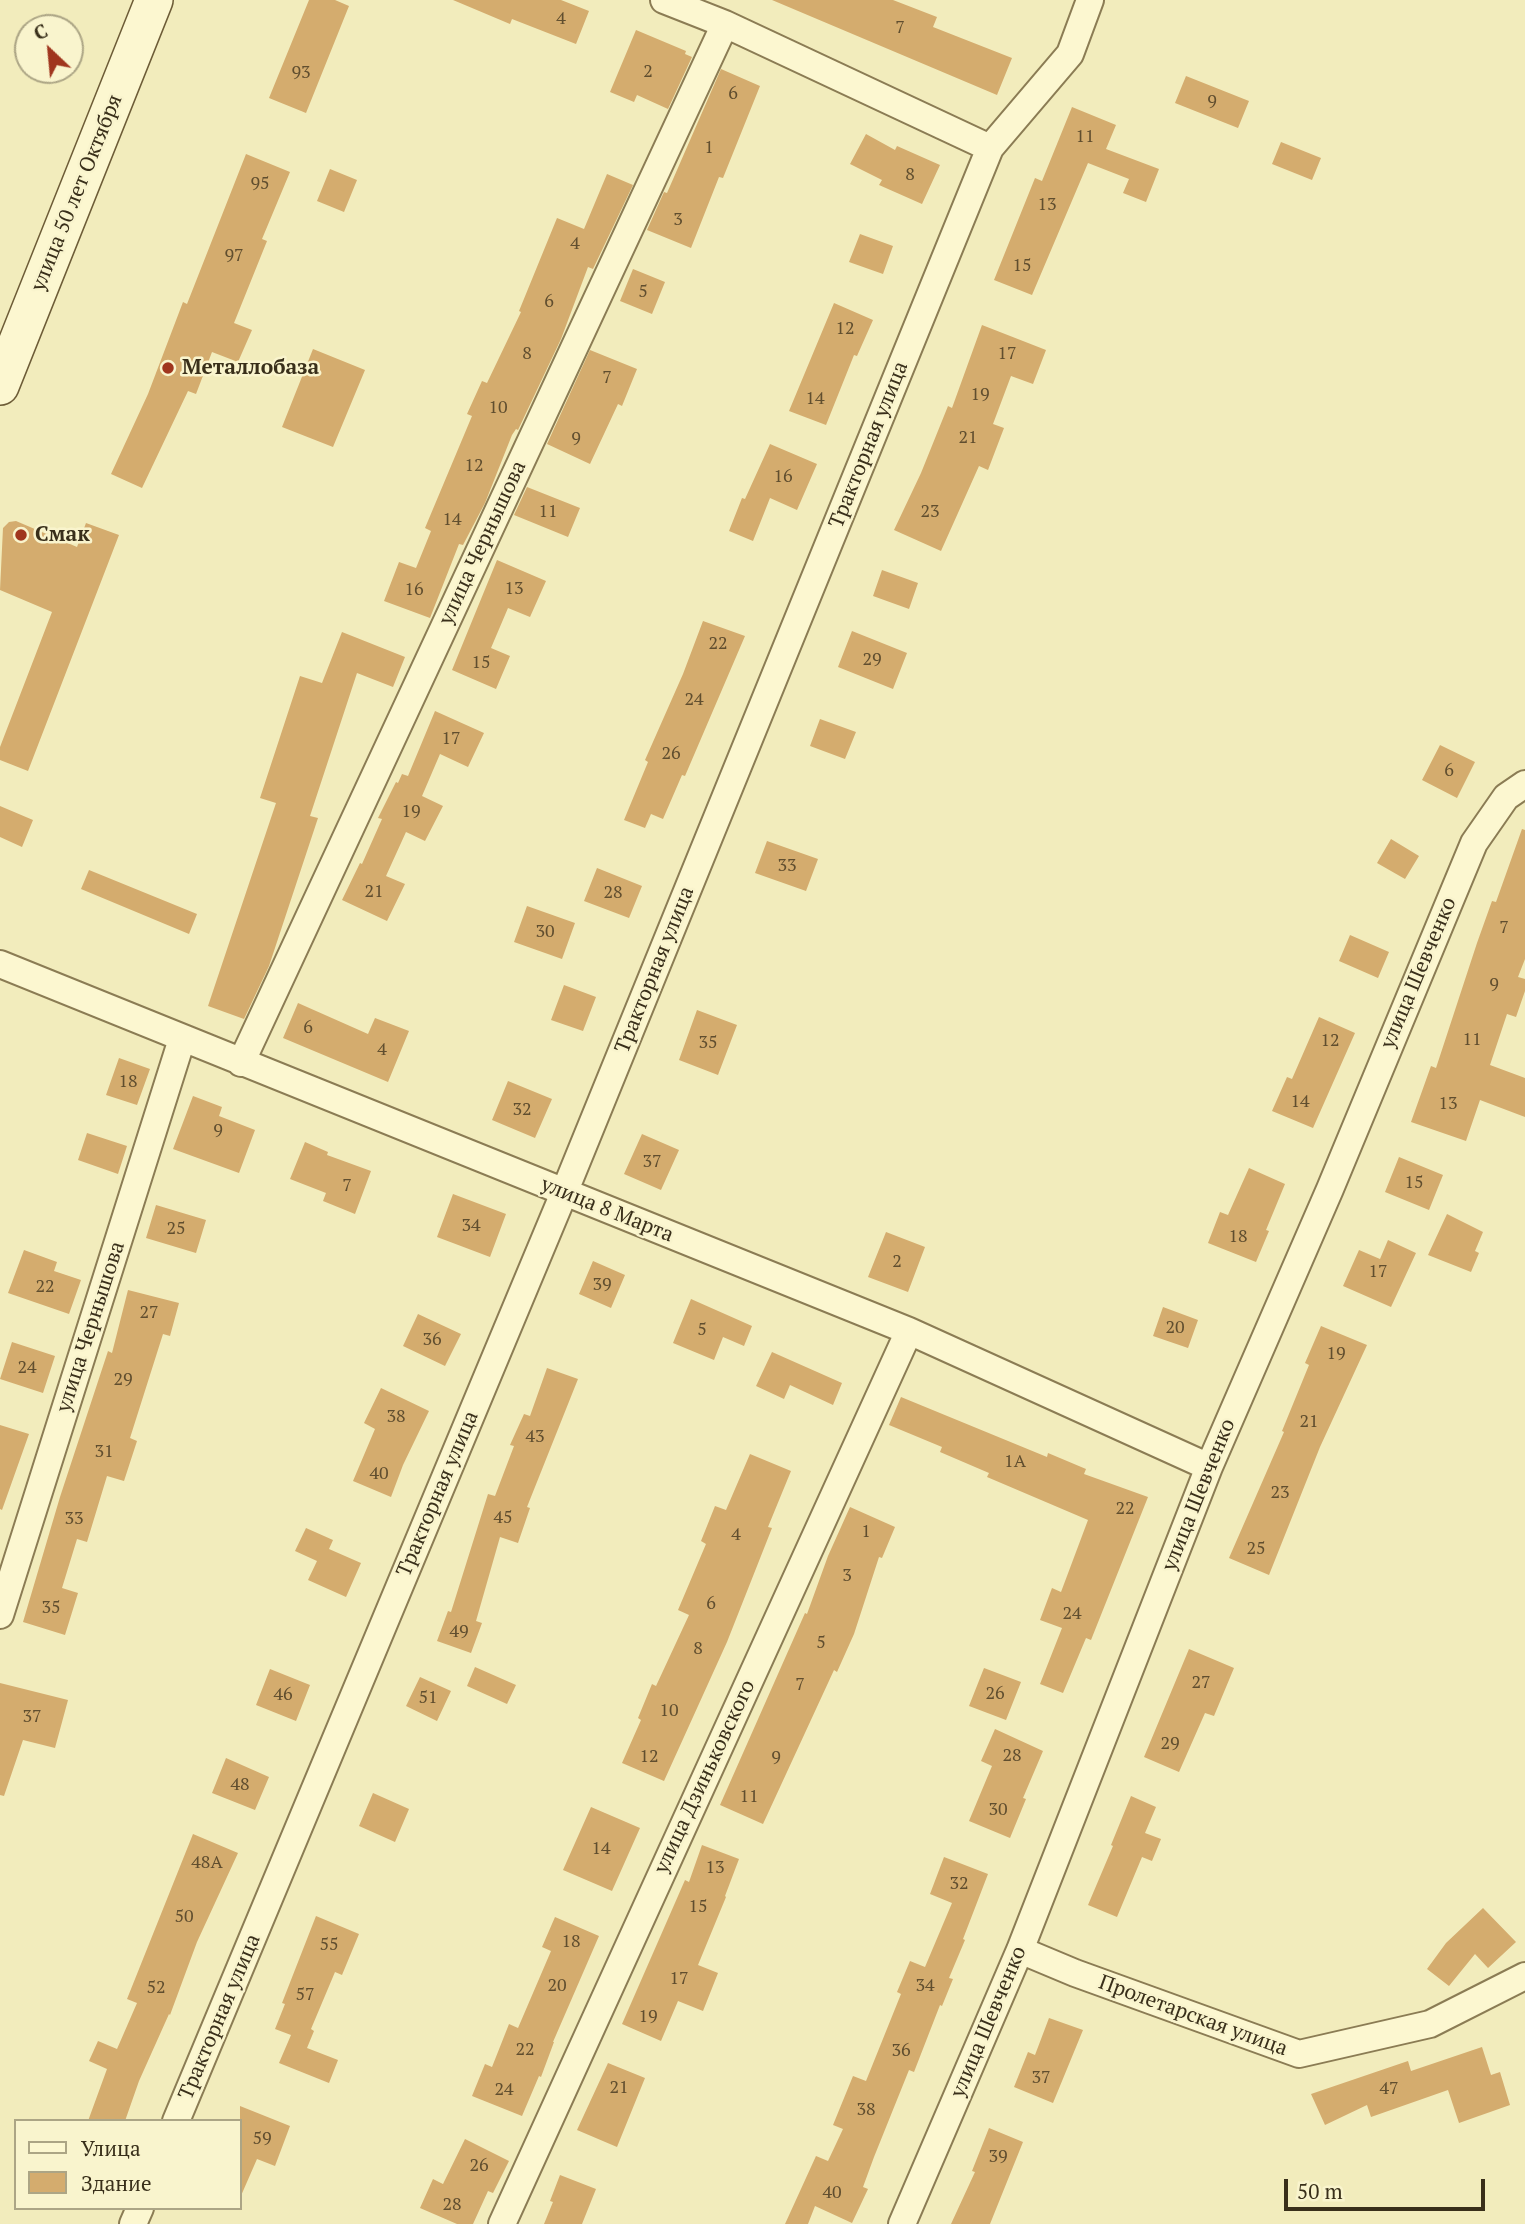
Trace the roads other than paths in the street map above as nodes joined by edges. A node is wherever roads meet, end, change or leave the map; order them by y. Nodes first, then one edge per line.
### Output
1 (154, 0) edge
2 (664, 0) edge
3 (1090, 0) edge
4 (725, 24) junction
5 (990, 148) junction
6 (0, 386) edge
7 (1525, 784) edge
8 (0, 964) edge
9 (182, 1039) junction
10 (241, 1063) junction
11 (564, 1193) junction
12 (909, 1331) junction
13 (1209, 1467) junction
14 (0, 1615) edge
15 (1020, 1950) junction
16 (1525, 1976) edge
17 (177, 2119) edge
18 (502, 2224) edge
19 (902, 2224) edge

1 - 6 main road, улица 50 лет Октября
2 - 4 street
3 - 5 street, Тракторная улица
4 - 5 street
4 - 10 street, улица Чернышова
5 - 11 street, Тракторная улица
7 - 13 street, улица Шевченко
8 - 9 street, улица 8 Марта
9 - 10 street, улица 8 Марта
9 - 14 street, улица Чернышова
10 - 11 street, улица 8 Марта
11 - 12 street, улица 8 Марта
11 - 17 street, Тракторная улица
12 - 13 street, улица 8 Марта
12 - 18 street, улица Дзиньковского
13 - 15 street, улица Шевченко
15 - 16 street, Пролетарская улица
15 - 19 street, улица Шевченко

